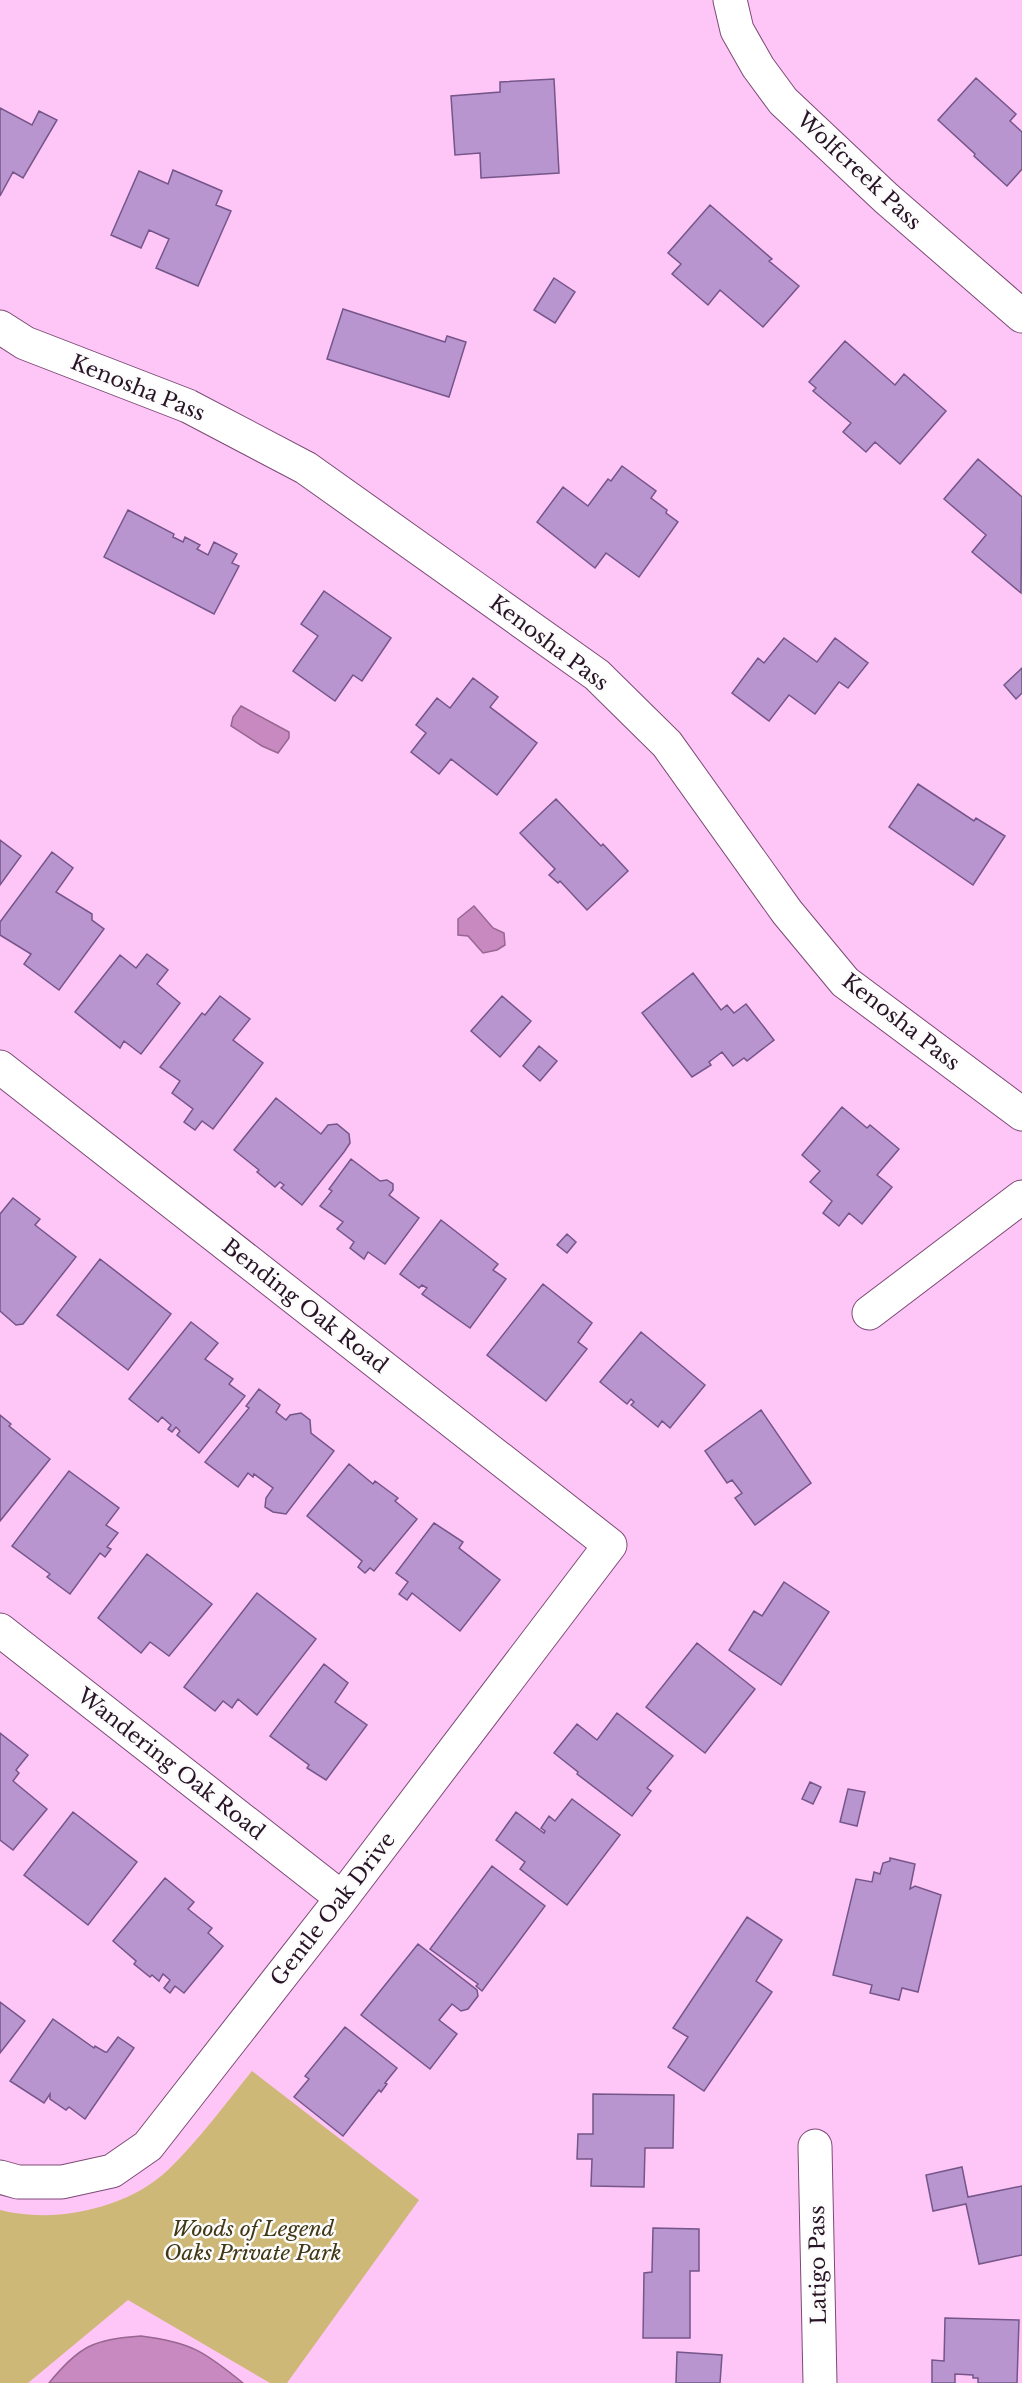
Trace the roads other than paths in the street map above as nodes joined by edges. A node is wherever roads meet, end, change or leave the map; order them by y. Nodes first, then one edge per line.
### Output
1 (730, 0) edge
2 (1022, 316) edge
3 (0, 327) edge
4 (0, 1067) edge
5 (1022, 1114) edge
6 (1022, 1197) edge
7 (869, 1313) dead end
8 (610, 1545) joint
9 (0, 1630) edge
10 (342, 1898) junction
11 (815, 2146) dead end
12 (0, 2177) edge
13 (820, 2383) edge

1 - 2 street, Wolfcreek Pass
3 - 5 street, Kenosha Pass
4 - 8 street, Bending Oak Road
6 - 7 street
8 - 10 street, Gentle Oak Drive
9 - 10 street, Wandering Oak Road
10 - 12 street, Gentle Oak Drive
11 - 13 street, Latigo Pass

